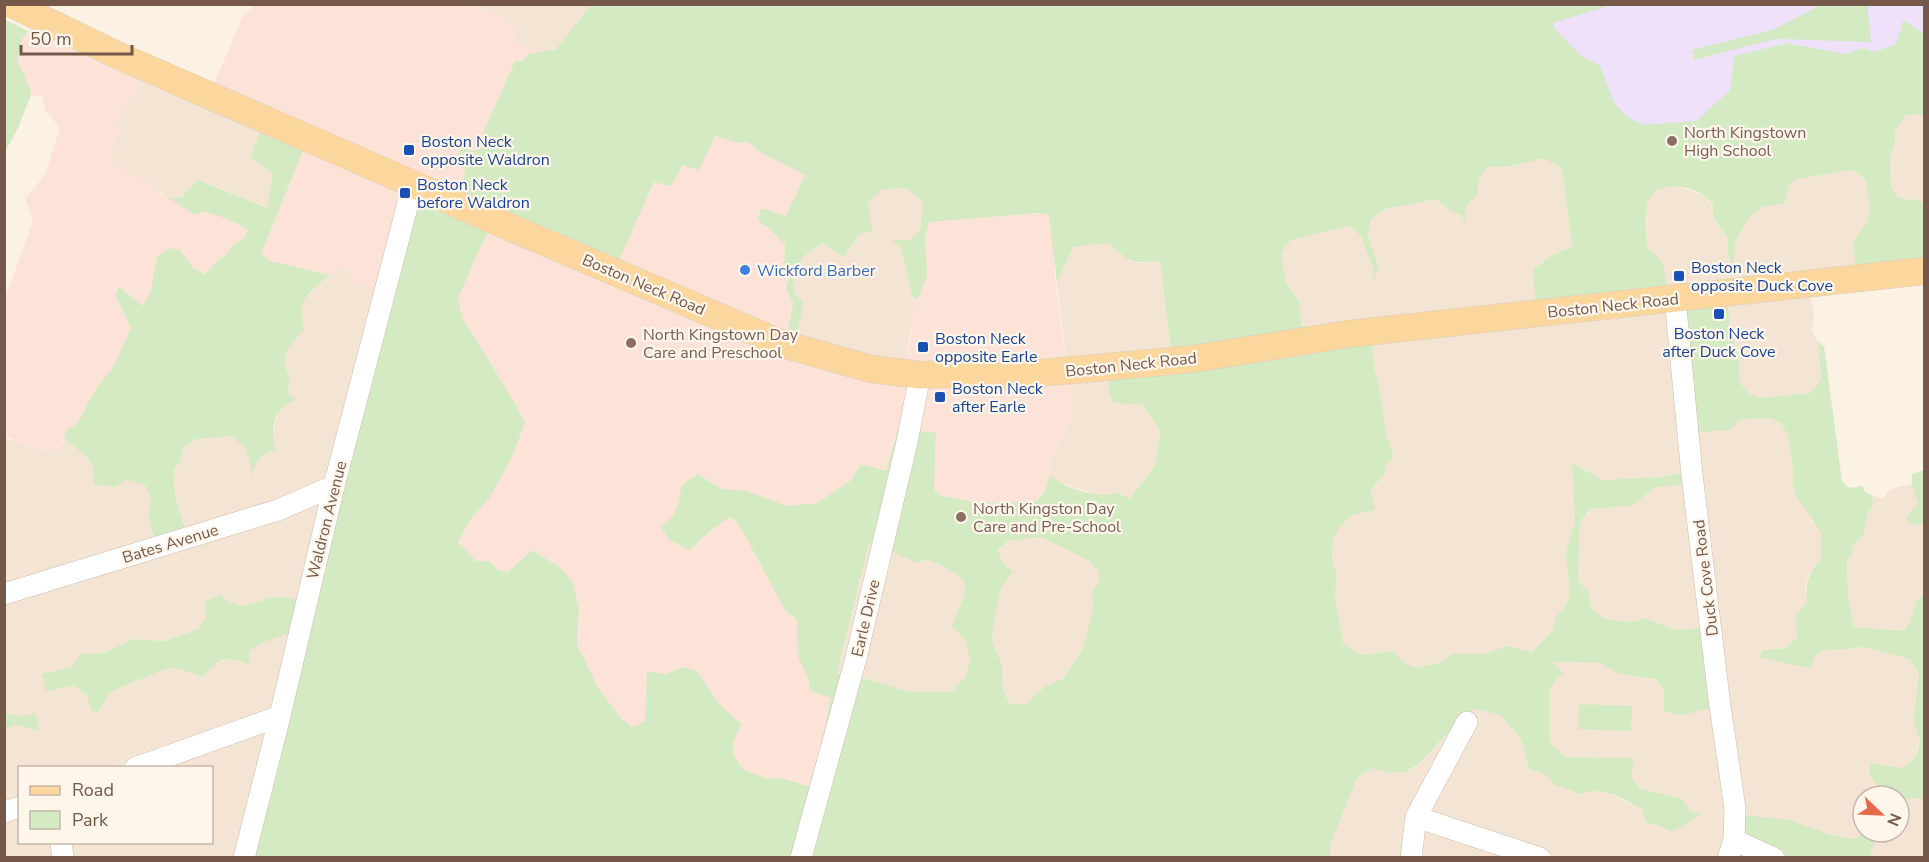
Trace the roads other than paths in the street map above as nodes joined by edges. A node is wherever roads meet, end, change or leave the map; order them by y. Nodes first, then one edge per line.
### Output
1 (21, 6) edge
2 (413, 184) junction
3 (1924, 271) edge
4 (1674, 298) junction
5 (920, 375) junction
6 (334, 486) junction
7 (4, 594) edge
8 (280, 716) junction
9 (1467, 722) dead end
10 (141, 766) edge
11 (1416, 818) junction
12 (1731, 849) edge
13 (243, 858) edge
14 (801, 858) edge
15 (1411, 858) edge
16 (1540, 858) edge
17 (1774, 858) edge

1 - 2 main road, Boston Neck Road
2 - 5 main road, Boston Neck Road
2 - 6 street, Waldron Avenue
3 - 4 main road, Boston Neck Road
4 - 5 main road, Boston Neck Road
4 - 12 street, Duck Cove Road
5 - 14 street, Earle Drive
6 - 7 street, Bates Avenue
6 - 8 street, Waldron Avenue
8 - 10 street
8 - 13 street, Waldron Avenue
9 - 11 street
11 - 15 street
11 - 16 street
12 - 17 street

